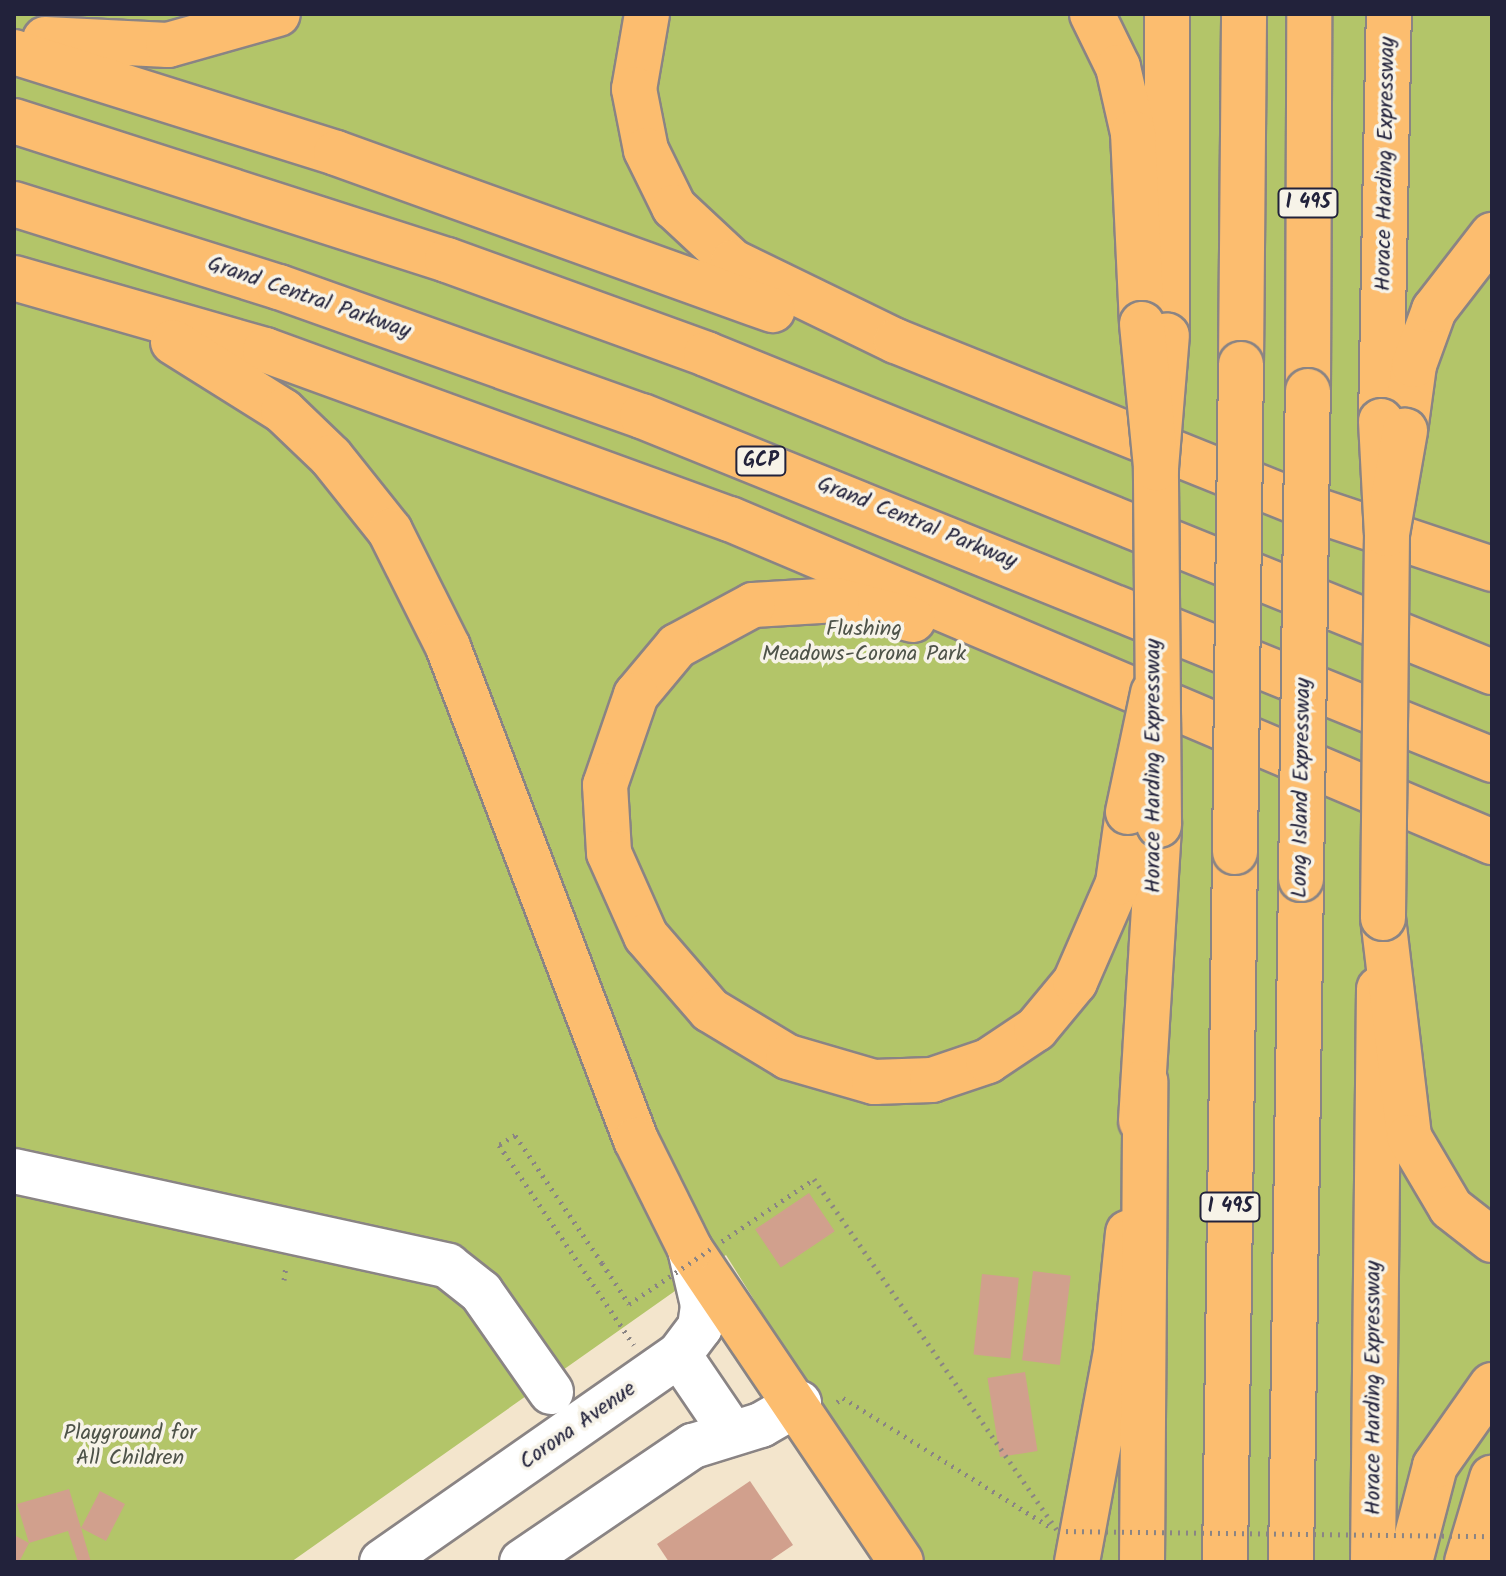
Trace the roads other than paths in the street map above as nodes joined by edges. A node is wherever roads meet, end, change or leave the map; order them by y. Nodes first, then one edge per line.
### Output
1 (278, 14) edge
2 (647, 14) edge
3 (1092, 14) edge
4 (1167, 14) edge
5 (1244, 14) edge
6 (1309, 14) edge
7 (1389, 14) edge
8 (14, 34) edge
9 (14, 52) edge
10 (14, 121) edge
11 (14, 204) edge
12 (1492, 235) edge
13 (14, 279) edge
14 (1155, 329) junction
15 (896, 341) junction
16 (1393, 426) junction
17 (1316, 510) junction
18 (1492, 569) edge
19 (1492, 598) edge
20 (1492, 672) edge
21 (1165, 702) junction
22 (1492, 760) edge
23 (1425, 816) junction
24 (1143, 818) junction
25 (1492, 842) edge
26 (1492, 851) edge
27 (1383, 918) junction
28 (1145, 1081) junction
29 (14, 1171) edge
30 (1492, 1240) edge
31 (690, 1249) junction
32 (679, 1355) junction
33 (1492, 1385) edge
34 (551, 1392) dead end
35 (813, 1406) junction
36 (732, 1433) junction
37 (1492, 1478) edge
38 (1067, 1546) edge
39 (382, 1562) edge
40 (522, 1562) edge
41 (901, 1562) edge
42 (1142, 1562) edge
43 (1225, 1562) edge
44 (1291, 1562) edge
45 (1373, 1562) edge
46 (1410, 1562) edge
47 (1467, 1562) edge

1 - 8 main road
2 - 15 main road
3 - 14 main road
4 - 14 main road
5 - 43 main road, I 495, bridge
6 - 44 main road, Long Island Expressway / I 495, bridge
7 - 16 main road, Horace Harding Expressway
9 - 15 main road
10 - 20 main road
11 - 22 main road, Grand Central Parkway / GCP
12 - 16 main road
13 - 21 main road
13 - 31 main road
14 - 21 main road, Horace Harding Expressway, bridge
15 - 17 main road
16 - 27 main road, Horace Harding Expressway, bridge
17 - 18 main road
17 - 19 main road
21 - 23 main road
21 - 24 main road, Horace Harding Expressway, bridge
21 - 24 main road
23 - 25 main road
23 - 26 main road
24 - 28 main road, Horace Harding Expressway
27 - 30 main road
27 - 45 main road, Horace Harding Expressway
28 - 38 main road, Horace Harding Expressway
28 - 42 main road
29 - 34 street
31 - 32 street, Corona Avenue
31 - 35 main road
32 - 36 street
32 - 39 street, Corona Avenue
33 - 46 main road
35 - 36 street
35 - 41 main road
36 - 40 street
37 - 47 main road

